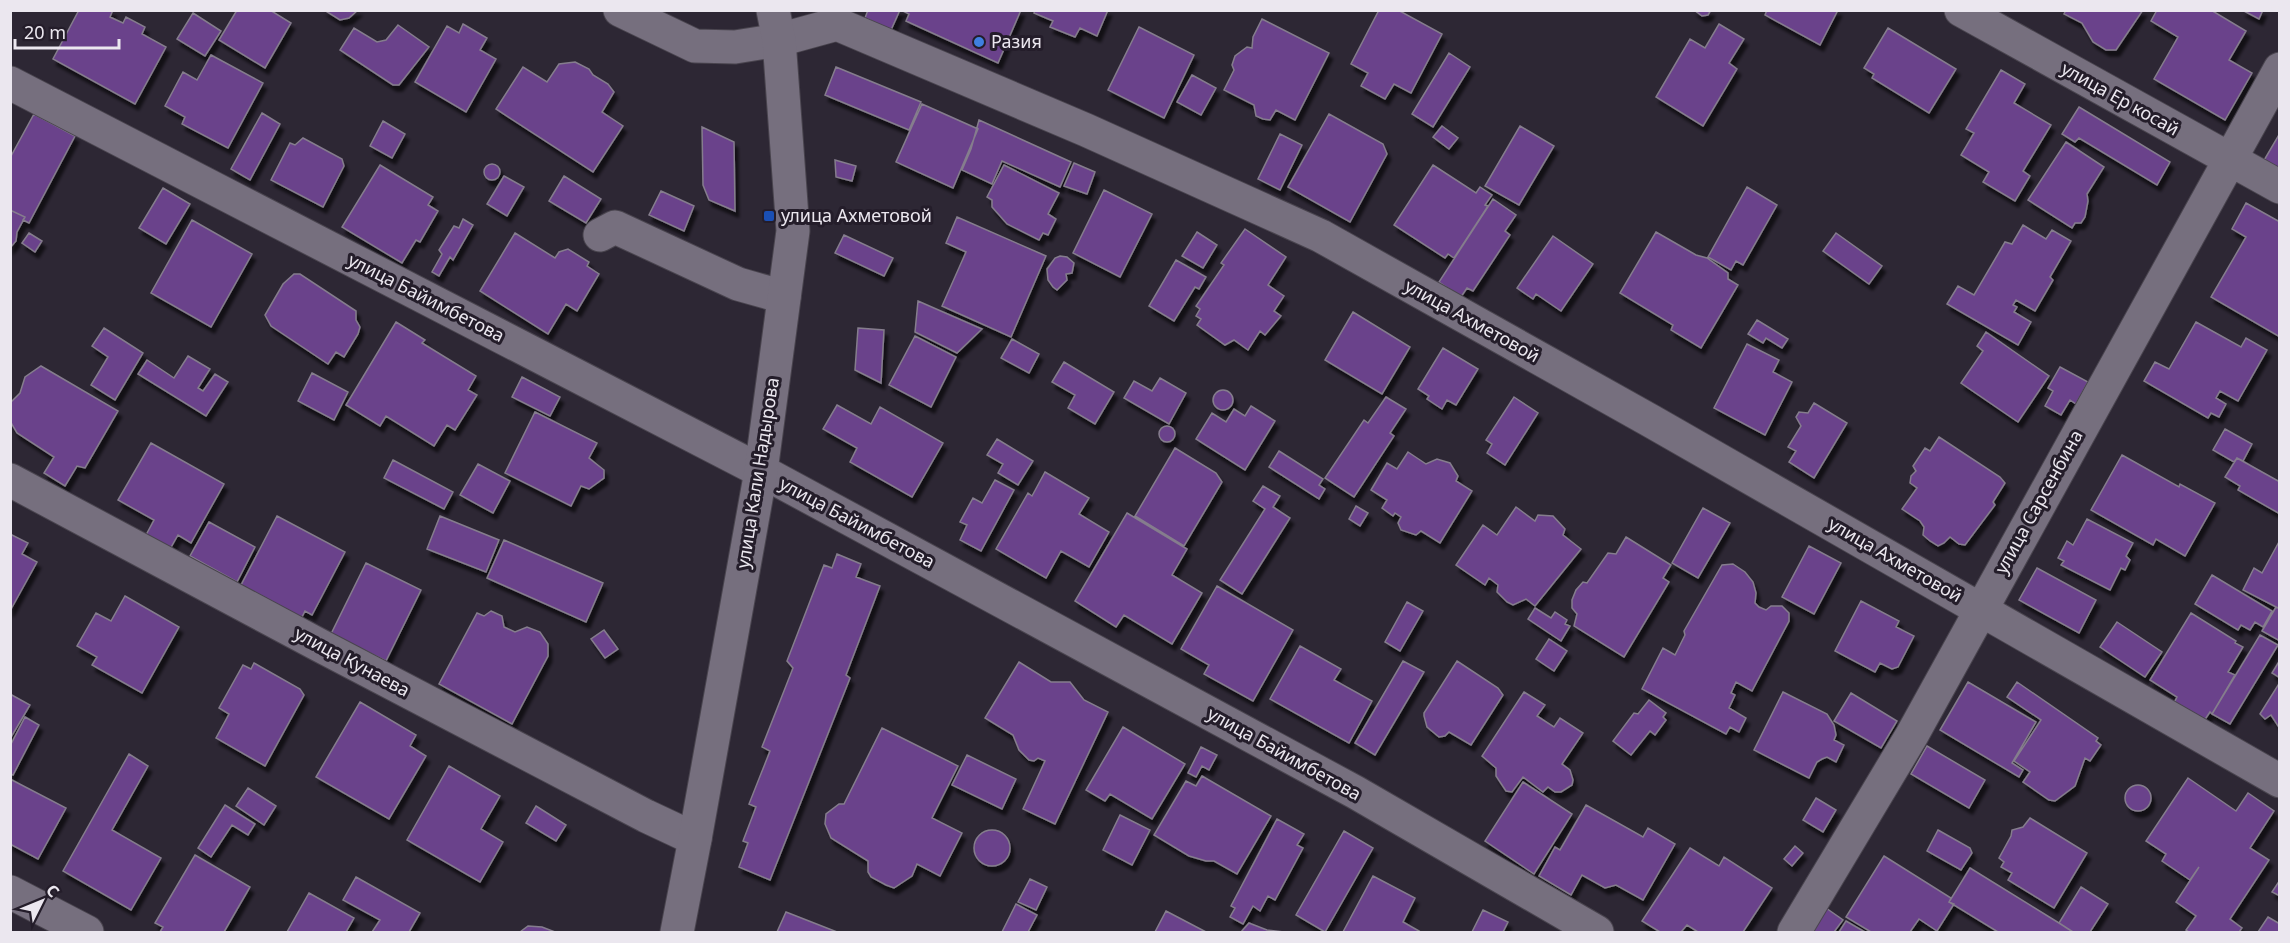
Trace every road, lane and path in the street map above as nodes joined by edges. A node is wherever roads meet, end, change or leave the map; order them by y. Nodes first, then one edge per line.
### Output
1 (620, 10) edge
2 (1961, 10) edge
3 (776, 25) edge
4 (2280, 69) edge
5 (10, 83) edge
6 (2231, 160) junction
7 (2280, 187) edge
8 (600, 235) dead end
9 (784, 297) junction
10 (761, 471) junction
11 (10, 480) edge
12 (1980, 609) junction
13 (2280, 781) edge
14 (695, 839) junction
15 (10, 892) edge
16 (87, 933) edge
17 (676, 933) edge
18 (1596, 933) edge
19 (1794, 933) edge

1 - 3 street, улица Ахметовой
2 - 6 street, улица Ер косай
3 - 9 street, улица Кали Надырова
3 - 12 street, улица Ахметовой
4 - 6 street, улица Сарсенбина
5 - 10 street, улица Байимбетова
6 - 7 street, улица Ер косай
6 - 12 street, улица Сарсенбина
8 - 9 street
9 - 10 street, улица Кали Надырова
10 - 14 street, улица Кали Надырова
10 - 18 street, улица Байимбетова
11 - 14 street, улица Кунаева
12 - 13 street, улица Ахметовой
12 - 19 street, улица Сарсенбина
14 - 17 street, улица Кали Надырова
15 - 16 street

